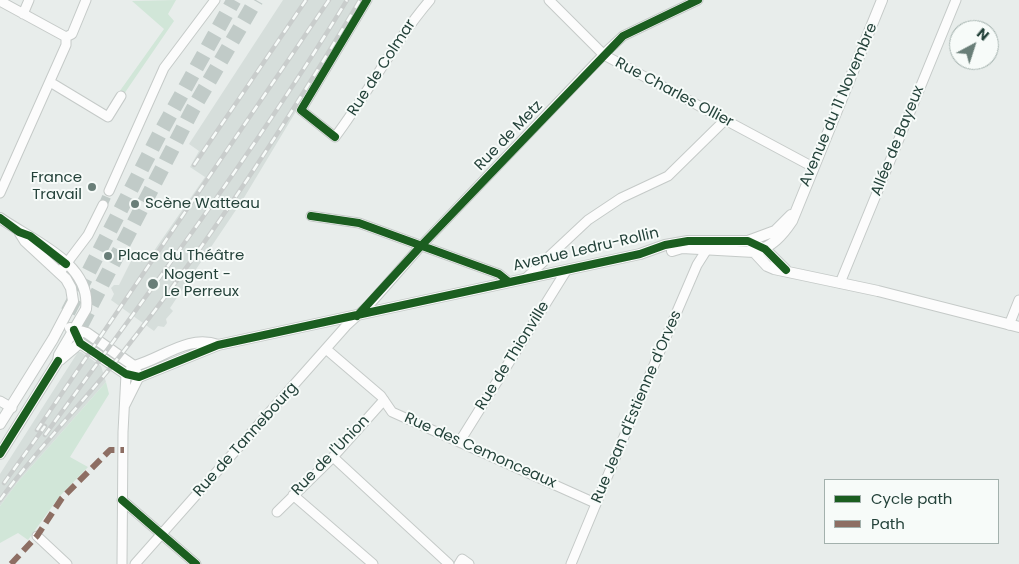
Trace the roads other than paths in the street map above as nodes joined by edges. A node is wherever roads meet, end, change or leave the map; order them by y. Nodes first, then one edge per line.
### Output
1 (0, 0) edge
2 (29, 0) edge
3 (86, 0) edge
4 (214, 0) edge
5 (367, 0) edge
6 (430, 0) edge
7 (549, 0) edge
8 (698, 0) edge
9 (882, 0) edge
10 (956, 0) edge
11 (23, 14) junction
12 (66, 38) junction
13 (604, 55) junction
14 (50, 82) junction
15 (121, 96) dead end
16 (725, 120) junction
17 (813, 167) junction
18 (109, 191) tunnel mouth
19 (0, 193) edge
20 (104, 205) tunnel mouth
21 (795, 211) junction
22 (311, 216) dead end
23 (0, 218) edge
24 (733, 241) junction
25 (420, 247) junction
26 (756, 249) junction
27 (653, 251) junction
28 (704, 251) junction
29 (63, 268) junction
30 (566, 270) junction
31 (526, 278) junction
32 (509, 282) junction
33 (840, 283) junction
34 (1019, 300) edge
35 (357, 316) junction
36 (62, 324) junction
37 (1014, 326) edge
38 (74, 330) junction
39 (208, 341) junction
40 (80, 343) junction
41 (218, 345) junction
42 (326, 349) junction
43 (184, 358) junction
44 (58, 361) junction
45 (134, 366) junction
46 (126, 374) junction
47 (139, 377) junction
48 (384, 400) junction
49 (0, 401) edge
50 (125, 405) junction
51 (12, 408) junction
52 (0, 424) edge
53 (460, 441) junction
54 (0, 454) edge
55 (333, 457) junction
56 (293, 495) junction
57 (122, 500) junction
58 (596, 503) junction
59 (277, 512) dead end
60 (162, 534) junction
61 (37, 536) dead end
62 (67, 564) edge
63 (122, 564) edge
64 (135, 564) edge
65 (196, 564) edge
66 (373, 564) edge
67 (450, 564) edge
68 (459, 564) edge
69 (469, 564) edge
70 (571, 564) edge

1 - 11 street
2 - 11 street
3 - 12 street
4 - 18 street
5 - 6 street, Rue de Colmar
7 - 13 street, Rue Charles Ollier
8 - 13 street, Rue de Metz
9 - 17 street, Avenue du 11 Novembre
10 - 33 street, Allée de Bayeux
11 - 12 street
12 - 14 street
13 - 16 street, Rue Charles Ollier
13 - 25 street, Rue de Metz
14 - 15 street
14 - 19 street
16 - 17 street, Rue Charles Ollier
16 - 31 street
17 - 21 street, Avenue du 11 Novembre
20 - 29 street
21 - 26 street, Avenue du 11 Novembre
21 - 26 street, Avenue du 11 Novembre
22 - 25 street
23 - 29 street
24 - 26 street, Avenue Ledru-Rollin
24 - 27 street, Avenue Ledru-Rollin
24 - 28 street, Avenue Ledru-Rollin
25 - 32 street
25 - 35 street, Rue de Metz
26 - 28 street, Avenue Ledru-Rollin
26 - 33 street
27 - 28 street, Avenue Ledru-Rollin
27 - 30 street, Avenue Ledru-Rollin
28 - 58 street, Rue Jean d'Estienne d'Orves
29 - 36 street
29 - 38 street
30 - 31 street, Avenue Ledru-Rollin
30 - 53 street, Rue de Thionville
31 - 32 street, Avenue Ledru-Rollin
32 - 35 street, Avenue Ledru-Rollin
33 - 37 street
34 - 37 street
35 - 41 street, Avenue Ledru-Rollin
35 - 42 street, Rue de Tannebourg
36 - 38 street
36 - 51 street
38 - 40 street
38 - 44 street
38 - 45 street
39 - 41 street
39 - 43 street, Avenue Ledru-Rollin
39 - 45 street
40 - 44 street
40 - 46 street
41 - 43 street, Avenue Ledru-Rollin
42 - 48 street, Rue des Cemonceaux
42 - 60 street, Rue de Tannebourg
43 - 47 street, Avenue Ledru-Rollin
44 - 54 street
45 - 46 street
45 - 47 street
46 - 47 street
46 - 50 street
47 - 50 street
48 - 53 street, Rue des Cemonceaux
48 - 55 street, Rue de l'Union
49 - 51 street
50 - 57 street
51 - 52 street
53 - 58 street, Rue des Cemonceaux
55 - 56 street, Rue de l'Union
55 - 67 street
56 - 59 street, Rue de l'Union
56 - 66 street
57 - 60 street
57 - 63 street
58 - 70 street, Rue Jean d'Estienne d'Orves
60 - 64 street, Rue de Tannebourg
60 - 65 street
61 - 62 street
68 - 69 street

